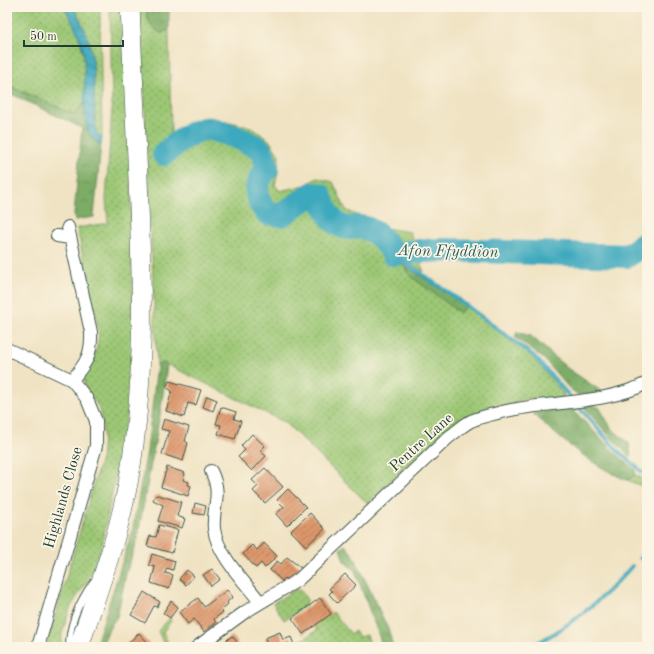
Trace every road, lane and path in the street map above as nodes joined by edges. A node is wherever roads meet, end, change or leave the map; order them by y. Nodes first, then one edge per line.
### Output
1 (130, 7) edge
2 (57, 236) dead end
3 (7, 348) edge
4 (72, 380) junction
5 (647, 383) edge
6 (211, 471) dead end
7 (106, 563) junction
8 (260, 602) junction
9 (38, 647) edge
10 (69, 647) edge
11 (79, 647) edge
12 (197, 647) edge

1 - 7 main road
2 - 4 street
3 - 4 street
4 - 9 street, Highlands Close
5 - 8 street, Pentre Lane
6 - 8 street
7 - 10 lane
7 - 11 main road
8 - 12 street, Pentre Lane

